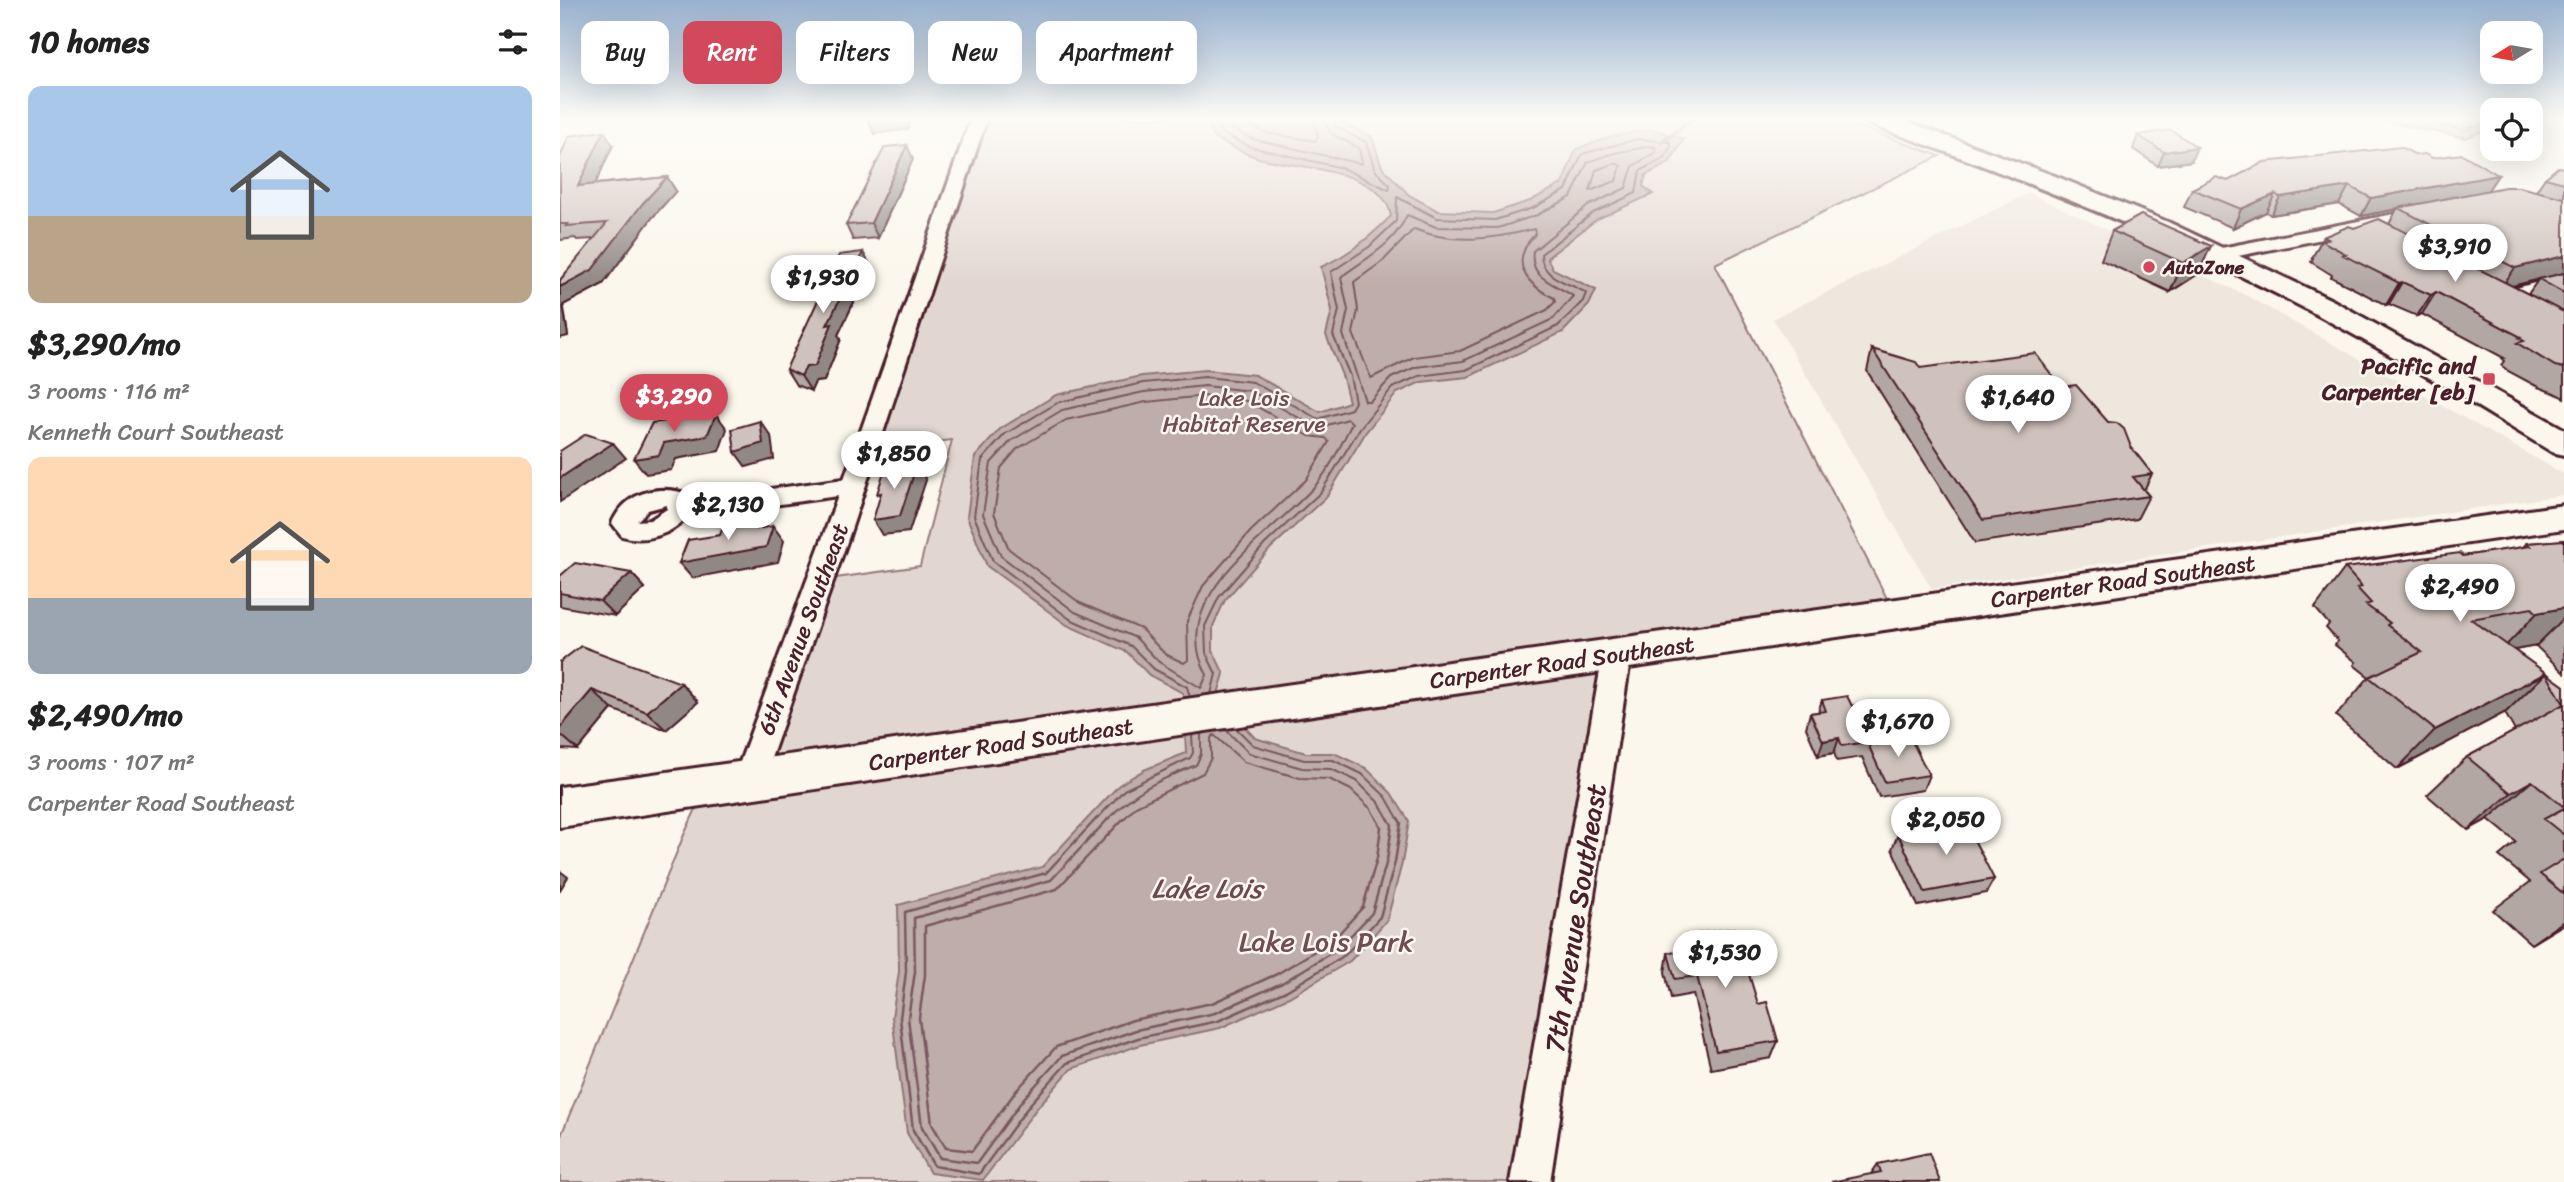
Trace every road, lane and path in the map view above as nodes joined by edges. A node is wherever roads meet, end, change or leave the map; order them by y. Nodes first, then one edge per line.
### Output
1 (960, 173) edge
2 (2026, 173) edge
3 (2437, 210) edge
4 (2361, 226) junction
5 (2384, 238) edge
6 (2218, 254) junction
7 (2564, 281) edge
8 (2525, 314) edge
9 (2564, 444) edge
10 (853, 486) junction
11 (680, 510) dead end
12 (2564, 517) edge
13 (1617, 654) junction
14 (748, 781) junction
15 (560, 807) edge
16 (1531, 1182) edge

1 - 10 street, 6th Avenue Southeast
2 - 6 main road
3 - 4 street
4 - 5 street
4 - 6 street
6 - 9 main road
7 - 8 street
10 - 11 street
10 - 14 street, 6th Avenue Southeast
12 - 13 main road, Carpenter Road Southeast
13 - 14 main road, Carpenter Road Southeast
13 - 16 street, 7th Avenue Southeast
14 - 15 main road, Carpenter Road Southeast

